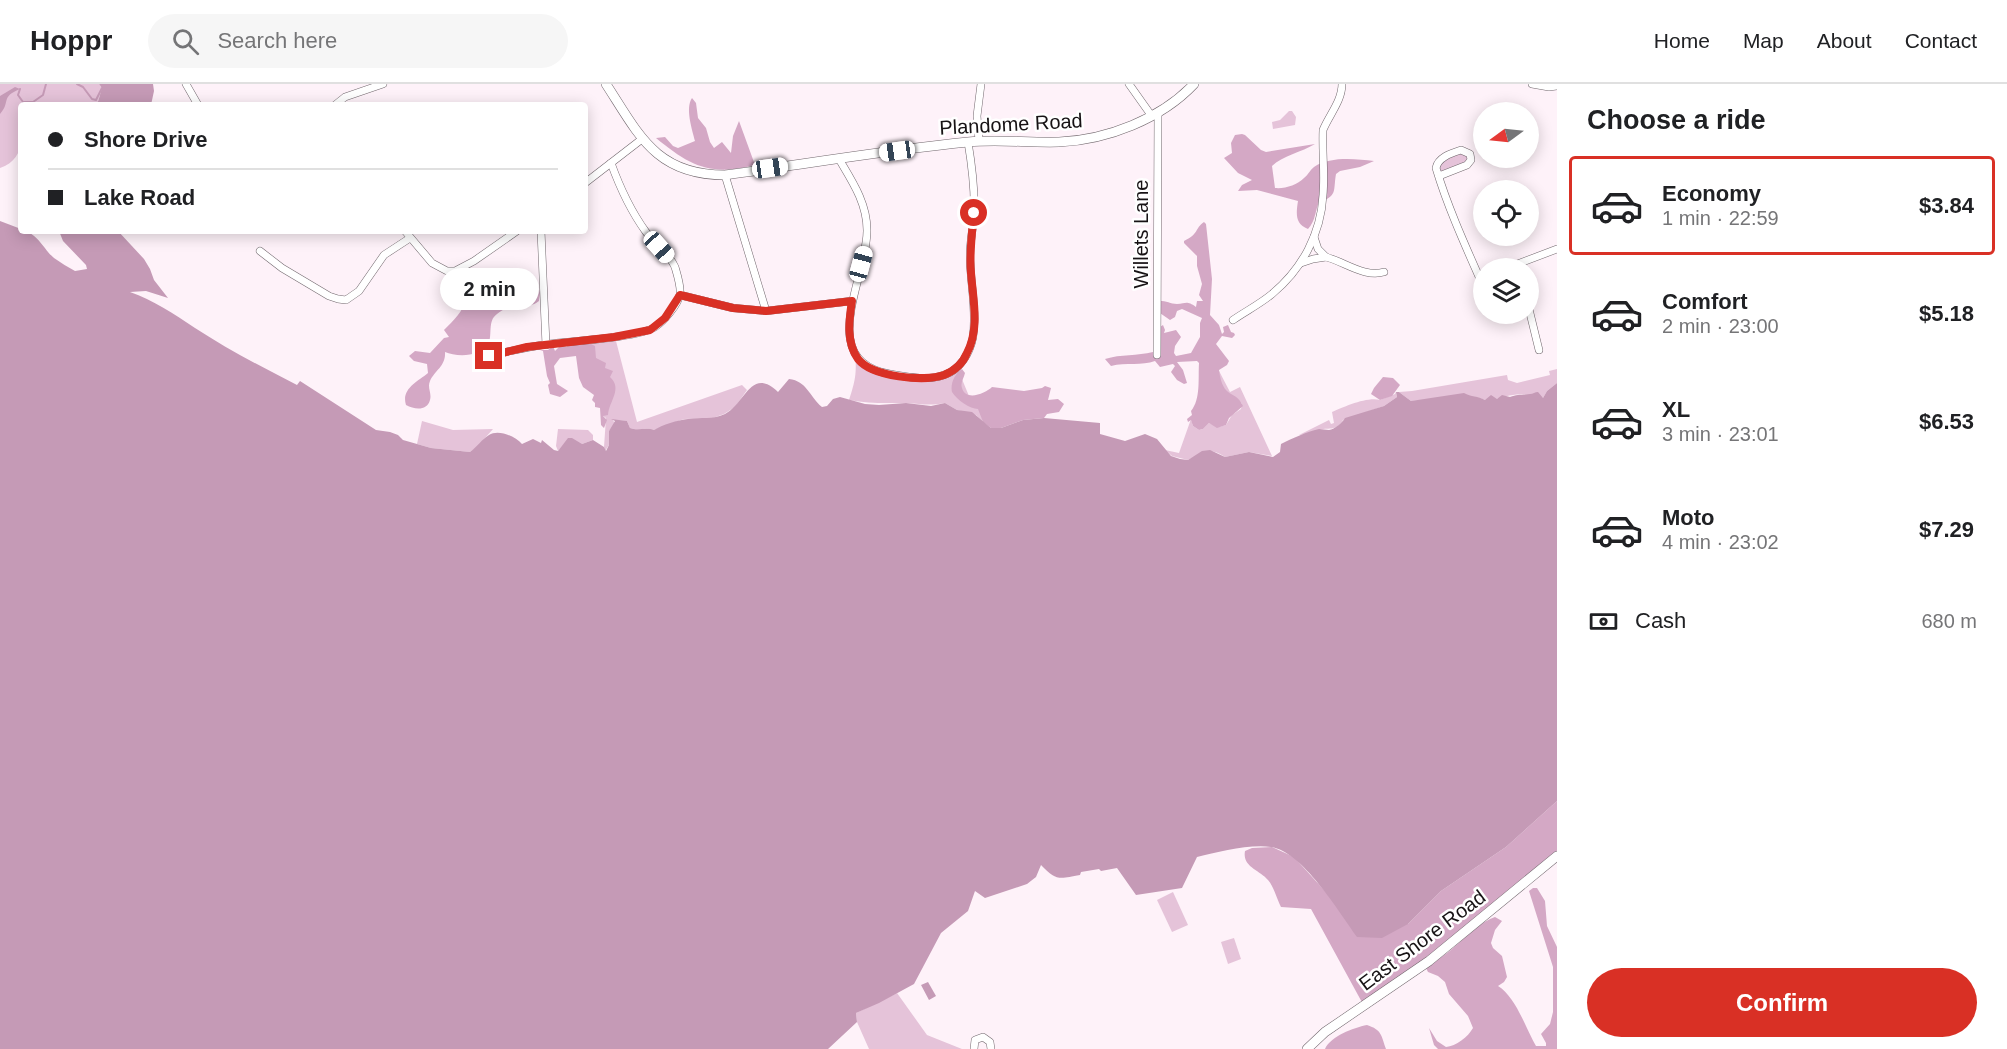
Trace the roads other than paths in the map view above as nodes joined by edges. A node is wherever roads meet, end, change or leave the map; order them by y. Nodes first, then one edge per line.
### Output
1 (186, 84) edge
2 (383, 84) edge
3 (606, 84) edge
4 (981, 84) edge
5 (1129, 84) edge
6 (1194, 84) edge
7 (1342, 84) edge
8 (1532, 84) edge
9 (1557, 86) edge
10 (196, 102) edge
11 (339, 102) edge
12 (1154, 113) junction
13 (642, 139) junction
14 (979, 141) junction
15 (968, 142) junction
16 (839, 159) junction
17 (610, 163) junction
18 (725, 175) junction
19 (1439, 176) junction
20 (588, 181) edge
21 (407, 234) edge
22 (513, 234) edge
23 (541, 234) edge
24 (1314, 237) junction
25 (410, 238) junction
26 (1557, 249) edge
27 (260, 251) dead end
28 (1326, 257) junction
29 (1537, 258) edge
30 (1301, 263) junction
31 (1473, 263) edge
32 (1383, 272) dead end
33 (680, 295) junction
34 (852, 301) junction
35 (766, 311) junction
36 (1233, 320) dead end
37 (1532, 324) edge
38 (546, 345) junction
39 (1539, 350) dead end
40 (1157, 355) dead end
41 (489, 356) dead end
42 (1557, 856) edge
43 (974, 1049) edge
44 (991, 1049) edge
45 (1307, 1049) edge

1 - 10 street
2 - 11 street
3 - 13 main road, Plandome Road
4 - 14 street
5 - 12 street
6 - 12 main road, Plandome Road
7 - 24 street
8 - 9 street
12 - 14 main road, Plandome Road
12 - 40 street, Willets Lane
13 - 17 street
13 - 18 main road, Plandome Road
14 - 15 main road, Plandome Road
15 - 16 main road, Plandome Road
15 - 34 street
16 - 18 main road, Plandome Road
16 - 34 street
17 - 20 street
17 - 33 street
18 - 35 street
19 - 19 street
19 - 31 street
21 - 25 street
22 - 25 street
23 - 38 street
24 - 28 street
24 - 30 street
25 - 27 street
26 - 29 street
28 - 30 street
28 - 32 street
30 - 36 street
33 - 35 street
33 - 38 street
34 - 35 street
37 - 39 street
38 - 41 street
42 - 45 main road, East Shore Road
43 - 44 street

